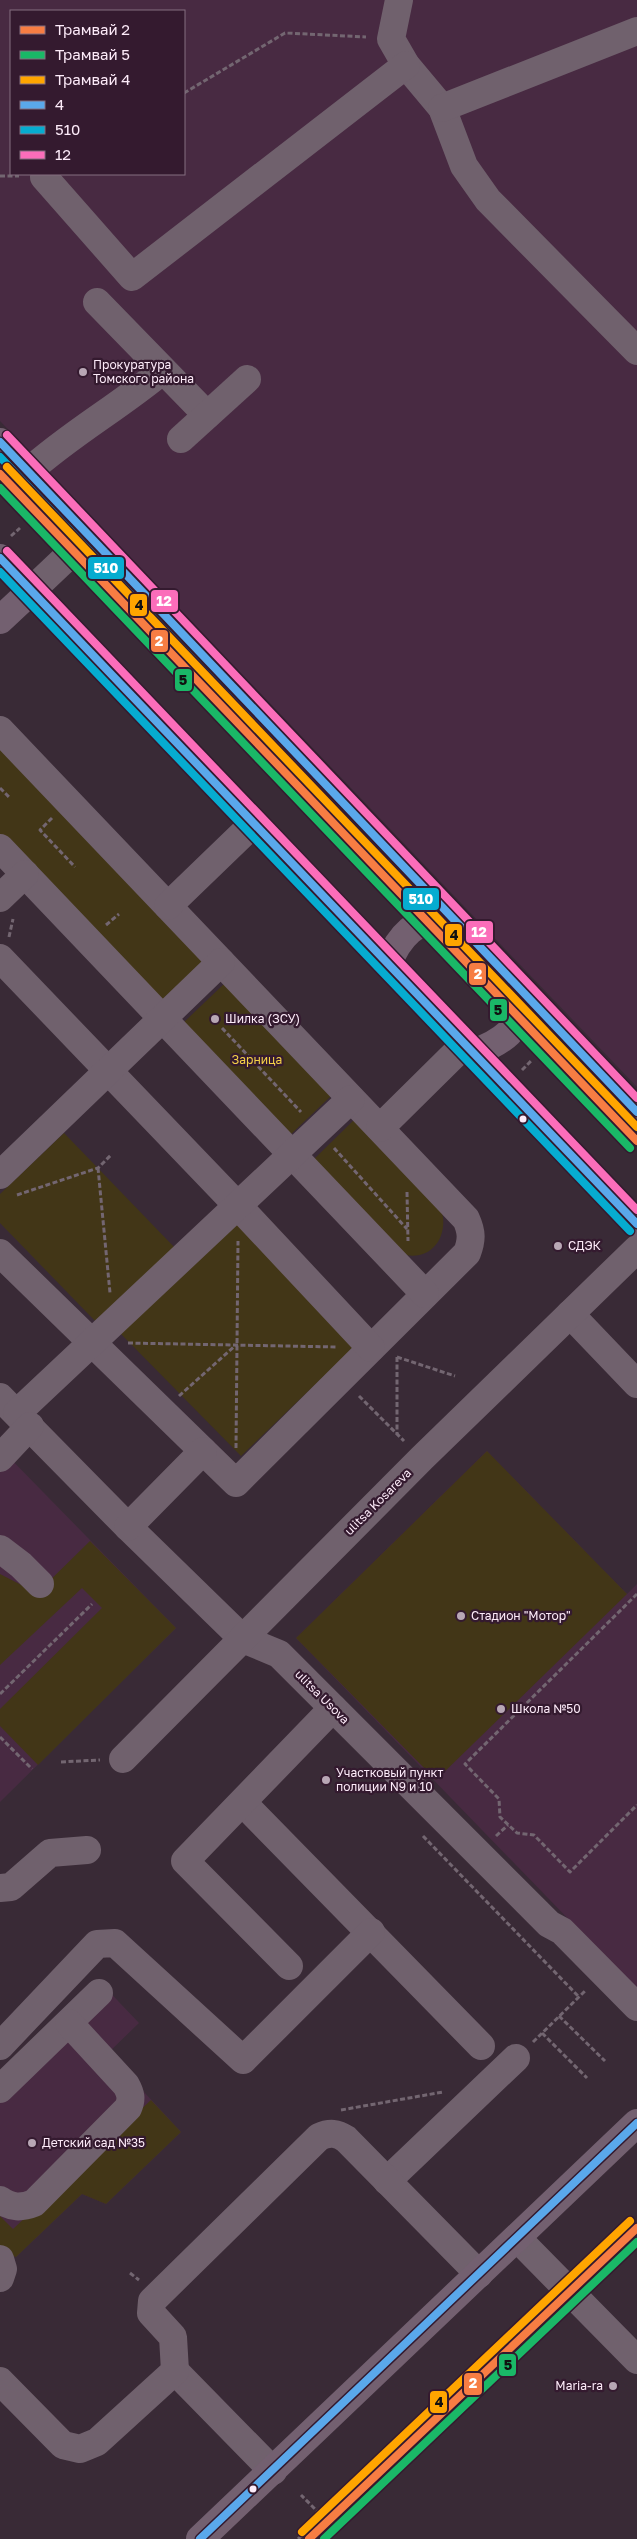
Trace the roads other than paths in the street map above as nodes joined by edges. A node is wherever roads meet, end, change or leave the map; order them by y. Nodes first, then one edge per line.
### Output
1 (399, 0) edge
2 (637, 32) edge
3 (406, 65) junction
4 (442, 108) junction
5 (44, 176) dead end
6 (97, 302) dead end
7 (637, 351) edge
8 (162, 371) junction
9 (247, 379) dead end
10 (207, 415) junction
11 (182, 439) dead end
12 (0, 442) edge
13 (28, 472) junction
14 (88, 537) junction
15 (0, 558) edge
16 (31, 591) junction
17 (0, 620) edge
18 (0, 730) edge
19 (254, 823) junction
20 (0, 848) edge
21 (25, 874) junction
22 (0, 898) edge
23 (168, 906) junction
24 (446, 912) junction
25 (0, 958) edge
26 (221, 962) junction
27 (388, 964) junction
28 (530, 999) junction
29 (162, 1018) junction
30 (469, 1049) junction
31 (108, 1071) junction
32 (351, 1099) junction
33 (637, 1112) edge
34 (380, 1128) junction
35 (292, 1155) junction
36 (4, 1186) edge
37 (238, 1206) junction
38 (637, 1224) edge
39 (637, 1249) edge
40 (0, 1253) edge
41 (417, 1285) junction
42 (570, 1314) junction
43 (92, 1343) junction
44 (371, 1348) junction
45 (637, 1384) edge
46 (16, 1412) edge
47 (203, 1451) junction
48 (0, 1458) edge
49 (128, 1527) junction
50 (0, 1549) edge
51 (40, 1584) dead end
52 (243, 1639) junction
53 (333, 1708) junction
54 (123, 1760) road end
55 (243, 1803) junction
56 (87, 1850) dead end
57 (0, 1888) edge
58 (371, 1932) junction
59 (289, 1966) dead end
60 (99, 1993) dead end
61 (637, 2007) edge
62 (69, 2023) junction
63 (0, 2046) edge
64 (482, 2046) dead end
65 (516, 2058) road end
66 (0, 2089) edge
67 (637, 2124) edge
68 (387, 2181) junction
69 (0, 2200) edge
70 (517, 2238) junction
71 (0, 2259) edge
72 (479, 2274) junction
73 (0, 2278) edge
74 (637, 2360) edge
75 (175, 2370) junction
76 (5, 2395) edge
77 (273, 2471) junction
78 (200, 2539) edge

1 - 3 street
2 - 4 street
3 - 4 street
3 - 5 street
4 - 7 street
6 - 8 street
8 - 10 street
8 - 13 street
9 - 10 street
10 - 11 street
12 - 13 main road
13 - 14 main road
14 - 16 street
14 - 24 main road
15 - 16 main road
16 - 17 main road
16 - 19 main road
18 - 23 street
19 - 23 street
19 - 27 main road
20 - 21 street
21 - 22 street
21 - 29 street
23 - 26 street
24 - 27 main road
24 - 28 main road
25 - 31 street
26 - 29 street
26 - 32 street
27 - 30 main road
28 - 30 main road
28 - 33 main road
29 - 31 street
29 - 35 street
30 - 34 street
30 - 38 main road
31 - 36 street
31 - 37 street
32 - 34 street
32 - 35 street
34 - 41 street
35 - 37 street
35 - 41 street
37 - 43 street
37 - 44 street
39 - 42 street, ulitsa Kosareva
40 - 43 street
41 - 44 street
42 - 45 street
42 - 52 street, ulitsa Kosareva
43 - 46 street
43 - 47 street
44 - 47 street
46 - 48 street
46 - 49 street, ulitsa Usova
47 - 49 street
49 - 52 street, ulitsa Usova
50 - 51 street
52 - 53 street, ulitsa Usova
52 - 54 street, ulitsa Kosareva
53 - 55 street
53 - 61 street, ulitsa Usova
55 - 58 street
55 - 59 street
56 - 57 street
58 - 63 street
58 - 64 street
60 - 62 street
62 - 66 street
62 - 69 street
65 - 68 street
67 - 70 main road
68 - 72 street
68 - 75 street
70 - 72 main road
70 - 74 street
71 - 73 street
72 - 77 main road
75 - 76 street
75 - 77 street
77 - 78 main road

